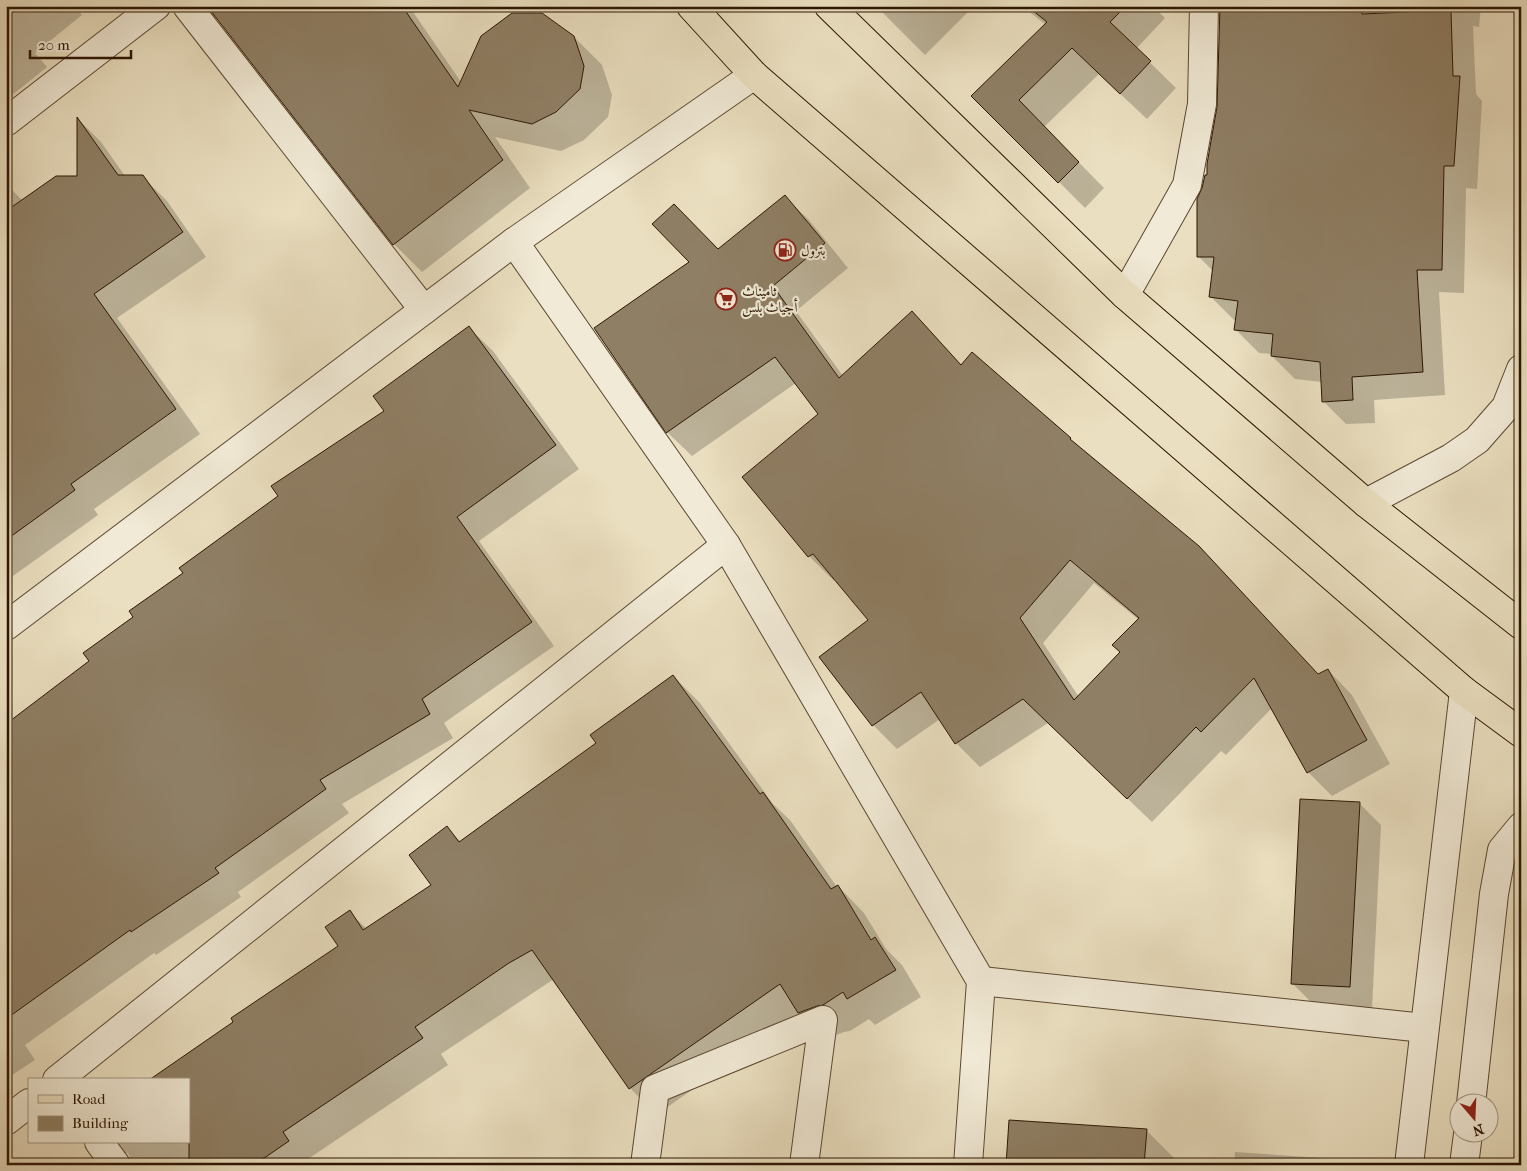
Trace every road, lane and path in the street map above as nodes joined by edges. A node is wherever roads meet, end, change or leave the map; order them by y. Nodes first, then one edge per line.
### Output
1 (156, 6) edge
2 (187, 6) edge
3 (690, 6) edge
4 (830, 6) edge
5 (1204, 6) edge
6 (754, 75) junction
7 (6, 122) edge
8 (514, 242) junction
9 (1125, 295) junction
10 (424, 310) junction
11 (1521, 369) edge
12 (1366, 503) junction
13 (726, 545) junction
14 (1521, 625) edge
15 (6, 626) edge
16 (1464, 691) junction
17 (1521, 733) edge
18 (1521, 827) edge
19 (981, 981) junction
20 (1424, 1028) junction
21 (60, 1078) edge
22 (1472, 1094) edge
23 (28, 1104) edge
24 (6, 1120) edge
25 (100, 1144) edge
26 (1467, 1144) edge
27 (116, 1165) edge
28 (645, 1165) edge
29 (804, 1165) edge
30 (968, 1165) edge
31 (1409, 1165) edge
32 (1464, 1165) edge

1 - 7 street
2 - 10 street
3 - 6 main road
4 - 9 main road
5 - 9 street
6 - 8 street
6 - 16 main road
8 - 10 street
8 - 13 street
9 - 12 main road
10 - 15 street
11 - 12 street
12 - 14 main road
13 - 19 street
13 - 21 street
16 - 17 main road
16 - 20 street
18 - 22 street
19 - 20 street
19 - 30 street
20 - 31 street
23 - 24 street
25 - 27 street
26 - 32 street
28 - 29 street

